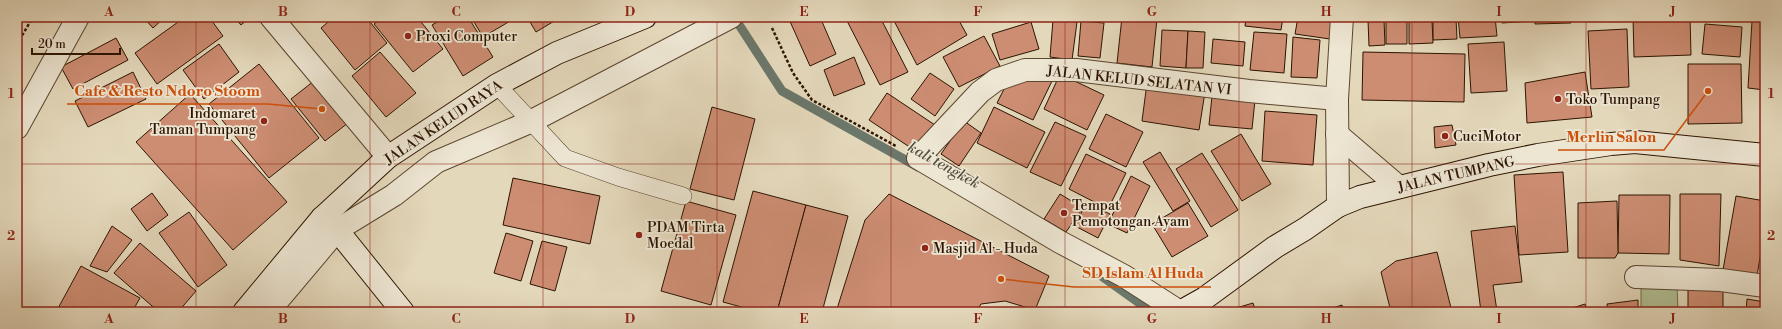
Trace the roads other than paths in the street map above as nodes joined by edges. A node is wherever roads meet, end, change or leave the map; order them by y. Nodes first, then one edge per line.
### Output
1 (78, 17) edge
2 (271, 17) edge
3 (645, 17) edge
4 (731, 17) edge
5 (1342, 17) edge
6 (497, 85) junction
7 (1337, 99) junction
8 (530, 122) junction
9 (17, 128) edge
10 (1337, 134) junction
11 (1765, 155) edge
12 (388, 156) junction
13 (1398, 187) junction
14 (683, 196) dead end
15 (1338, 206) junction
16 (330, 224) junction
17 (1636, 277) dead end
18 (1765, 286) edge
19 (1208, 305) edge
20 (244, 312) edge
21 (268, 312) edge
22 (403, 312) edge
23 (1180, 312) edge

1 - 9 street
2 - 12 street
3 - 6 street, JALAN KELUD RAYA
4 - 8 street
5 - 7 street
6 - 8 lane
6 - 12 street, JALAN KELUD RAYA
7 - 10 street
7 - 23 street, JALAN KELUD SELATAN VI
8 - 14 lane
8 - 16 street
10 - 13 street
10 - 15 street
11 - 13 street, JALAN TUMPANG
12 - 16 street, JALAN KELUD RAYA
13 - 15 street, JALAN TUMPANG
15 - 19 street, JALAN TUMPANG
16 - 20 street, JALAN KELUD RAYA
16 - 21 street
16 - 22 street
17 - 18 street
19 - 23 street, JALAN TUMPANG

